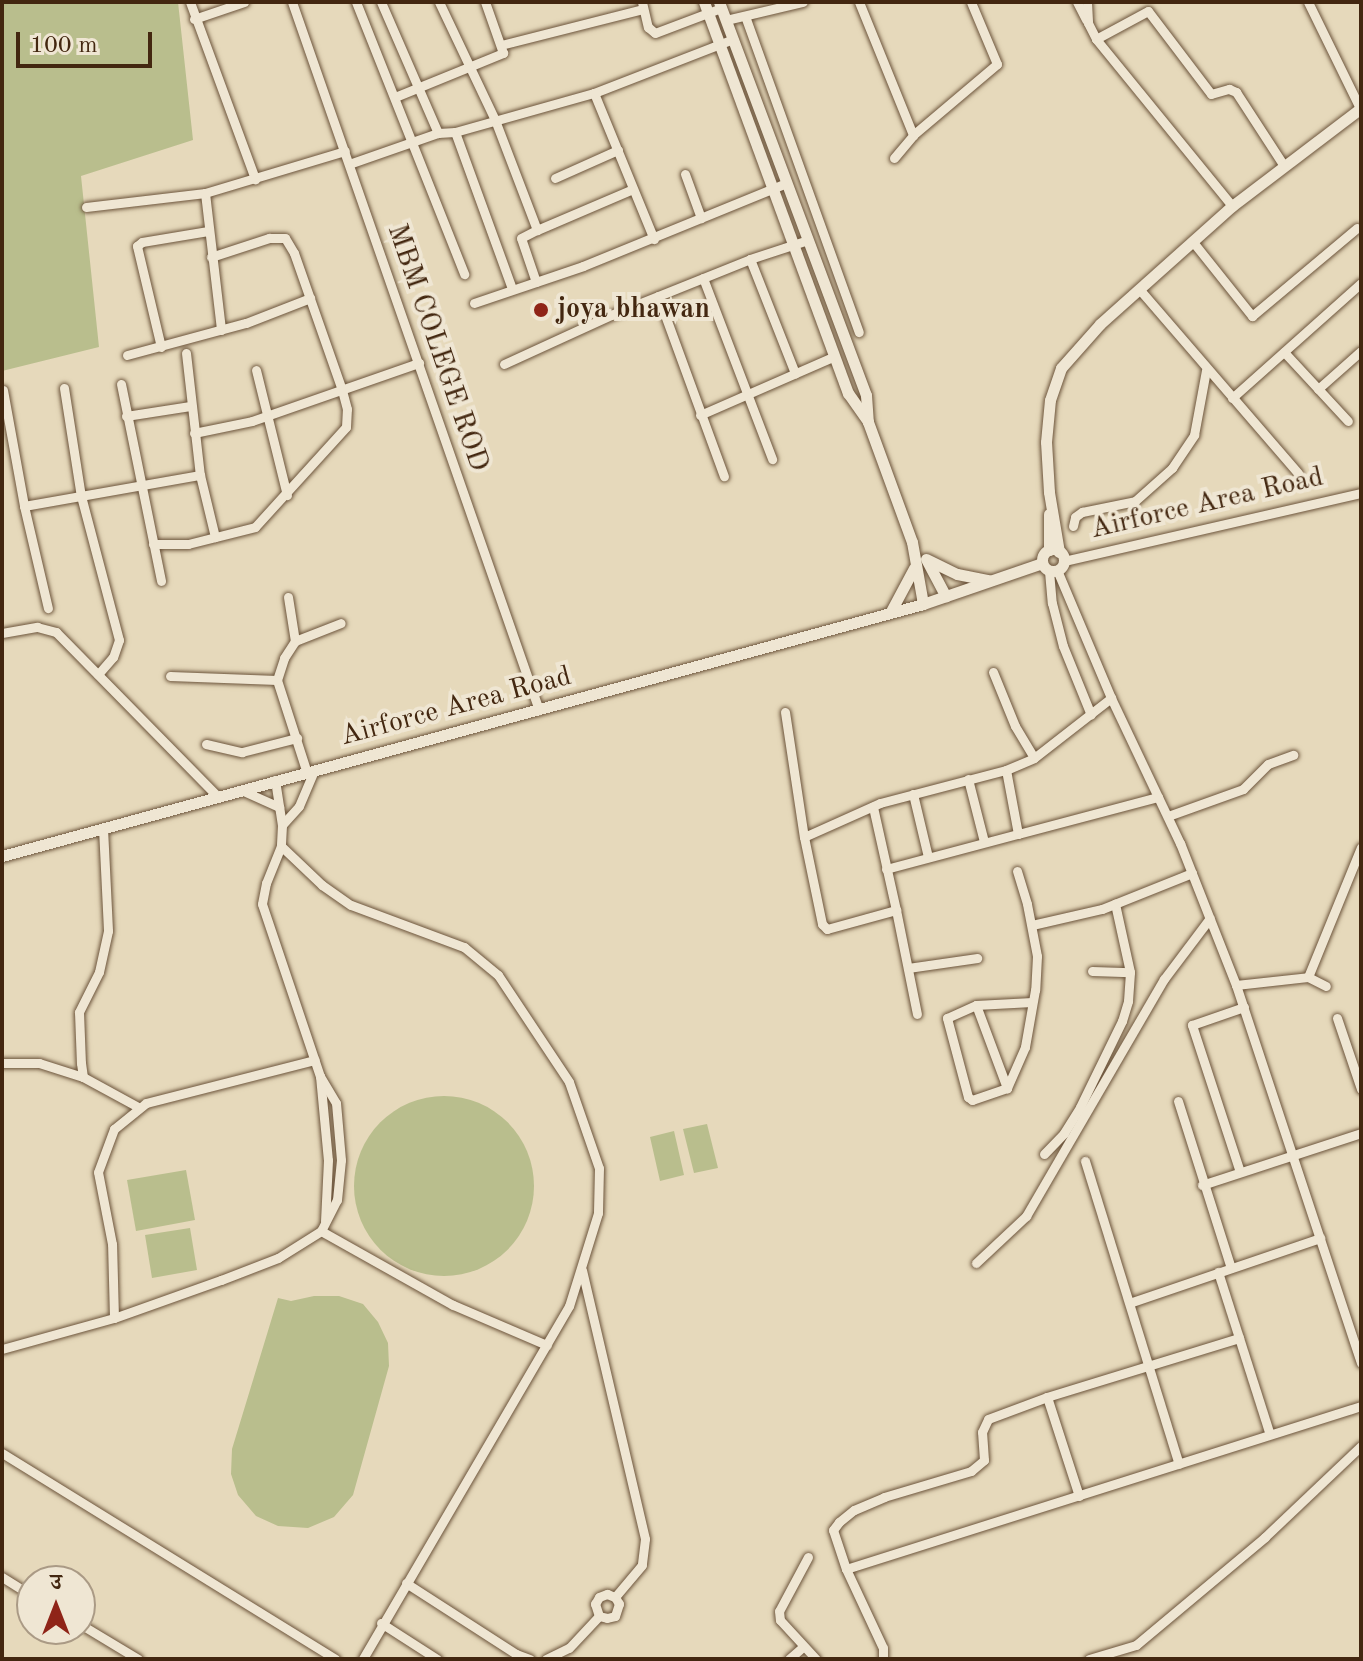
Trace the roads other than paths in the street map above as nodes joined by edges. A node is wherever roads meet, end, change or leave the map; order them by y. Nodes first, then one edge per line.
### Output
1 (190, 2) edge
2 (244, 2) edge
3 (292, 2) edge
4 (356, 2) edge
5 (381, 2) edge
6 (439, 2) edge
7 (485, 2) edge
8 (803, 2) edge
9 (859, 2) edge
10 (971, 2) edge
11 (1077, 2) edge
12 (1087, 2) edge
13 (1308, 2) edge
14 (720, 5) edge
15 (642, 6) edge
16 (706, 8) edge
17 (745, 16) junction
18 (194, 19) junction
19 (726, 20) junction
20 (1088, 23) junction
21 (733, 39) junction
22 (1096, 39) junction
23 (501, 45) junction
24 (721, 46) junction
25 (470, 67) junction
26 (421, 88) junction
27 (594, 93) junction
28 (395, 97) junction
29 (1361, 108) edge
30 (495, 120) junction
31 (455, 132) junction
32 (438, 133) junction
33 (913, 135) junction
34 (413, 141) junction
35 (618, 150) junction
36 (345, 151) junction
37 (894, 158) dead end
38 (349, 164) junction
39 (1284, 166) junction
40 (685, 174) dead end
41 (555, 178) dead end
42 (255, 179) junction
43 (803, 182) junction
44 (787, 185) junction
45 (633, 189) junction
46 (772, 189) junction
47 (205, 193) junction
48 (1232, 206) junction
49 (86, 207) dead end
50 (701, 218) junction
51 (1357, 228) dead end
52 (537, 230) junction
53 (208, 231) junction
54 (654, 239) junction
55 (808, 240) junction
56 (1193, 242) junction
57 (794, 246) junction
58 (211, 257) junction
59 (750, 259) junction
60 (464, 274) dead end
61 (703, 278) junction
62 (536, 282) junction
63 (1361, 283) edge
64 (512, 289) junction
65 (1140, 290) junction
66 (658, 296) junction
67 (310, 298) junction
68 (474, 303) dead end
69 (221, 330) junction
70 (859, 332) dead end
71 (161, 347) junction
72 (1361, 351) edge
73 (1284, 352) junction
74 (186, 353) dead end
75 (127, 355) dead end
76 (835, 356) junction
77 (419, 363) junction
78 (504, 364) dead end
79 (256, 370) dead end
80 (1206, 370) junction
81 (795, 373) junction
82 (121, 384) dead end
83 (64, 388) dead end
84 (1318, 389) junction
85 (3, 390) edge
86 (342, 390) junction
87 (748, 394) junction
88 (1232, 398) junction
89 (190, 406) junction
90 (700, 415) junction
91 (126, 416) junction
92 (266, 417) junction
93 (1348, 421) dead end
94 (868, 422) junction
95 (194, 433) junction
96 (772, 459) dead end
97 (1298, 473) dead end
98 (200, 475) junction
99 (724, 476) dead end
100 (140, 485) junction
101 (1361, 493) edge
102 (287, 495) junction
103 (81, 496) junction
104 (24, 506) junction
105 (1073, 526) dead end
106 (215, 537) junction
107 (153, 544) junction
108 (1053, 561) junction
109 (920, 562) junction
110 (992, 580) junction
111 (161, 581) dead end
112 (946, 596) junction
113 (288, 597) dead end
114 (923, 604) junction
115 (48, 608) dead end
116 (890, 613) junction
117 (341, 623) dead end
118 (2, 633) edge
119 (295, 641) junction
120 (993, 672) dead end
121 (98, 674) junction
122 (170, 676) dead end
123 (277, 680) junction
124 (1111, 698) junction
125 (539, 710) junction
126 (785, 712) dead end
127 (1091, 715) junction
128 (297, 738) junction
129 (206, 744) dead end
130 (1293, 755) dead end
131 (1034, 758) junction
132 (1006, 770) junction
133 (311, 772) junction
134 (968, 779) junction
135 (275, 780) junction
136 (241, 790) junction
137 (913, 794) junction
138 (218, 797) junction
139 (1158, 797) junction
140 (279, 807) junction
141 (873, 807) junction
142 (1168, 816) junction
143 (282, 825) junction
144 (103, 828) junction
145 (1018, 834) junction
146 (804, 837) junction
147 (984, 842) junction
148 (281, 846) junction
149 (1361, 847) edge
150 (2, 856) edge
151 (928, 857) junction
152 (886, 869) junction
153 (1017, 871) dead end
154 (1192, 873) junction
155 (1115, 904) junction
156 (896, 910) junction
157 (1210, 918) junction
158 (1032, 925) junction
159 (977, 958) dead end
160 (908, 968) junction
161 (1092, 971) dead end
162 (1130, 972) junction
163 (1308, 977) junction
164 (1236, 985) junction
165 (1326, 986) dead end
166 (1032, 1002) junction
167 (976, 1005) junction
168 (1244, 1007) junction
169 (917, 1014) dead end
170 (1337, 1018) dead end
171 (315, 1060) junction
172 (2, 1063) edge
173 (83, 1077) junction
174 (1007, 1088) junction
175 (1361, 1089) edge
176 (1178, 1101) dead end
177 (138, 1107) junction
178 (1361, 1133) edge
179 (1044, 1154) dead end
180 (1292, 1154) junction
181 (1085, 1161) dead end
182 (1240, 1172) junction
183 (1202, 1185) junction
184 (323, 1228) junction
185 (1320, 1238) junction
186 (976, 1263) dead end
187 (581, 1267) junction
188 (1231, 1268) junction
189 (1218, 1272) junction
190 (1132, 1302) junction
191 (114, 1318) junction
192 (1239, 1338) junction
193 (547, 1345) junction
194 (2, 1349) edge
195 (1361, 1363) edge
196 (1150, 1365) junction
197 (1047, 1397) junction
198 (1361, 1406) edge
199 (1269, 1432) junction
200 (1361, 1446) edge
201 (2, 1453) edge
202 (1179, 1464) junction
203 (1079, 1496) junction
204 (808, 1557) dead end
205 (846, 1569) junction
206 (406, 1583) junction
207 (615, 1597) junction
208 (599, 1616) junction
209 (381, 1623) junction
210 (96, 1634) edge
211 (803, 1647) junction
212 (138, 1659) edge
213 (335, 1659) edge
214 (363, 1659) edge
215 (437, 1659) edge
216 (530, 1659) edge
217 (546, 1659) edge
218 (789, 1659) edge
219 (816, 1659) edge
220 (883, 1659) edge
221 (1089, 1659) edge

1 - 18 street
2 - 18 street
3 - 36 street, MBM COLEGE ROD
4 - 28 street
5 - 26 street
6 - 25 street
7 - 23 street
8 - 17 street
9 - 33 street
10 - 33 street
11 - 20 street
12 - 20 street
13 - 29 street
14 - 16 street
14 - 19 street
15 - 16 street
15 - 23 street
16 - 24 street
17 - 19 street
17 - 43 street
18 - 42 street
19 - 21 street
20 - 22 street
21 - 24 street
21 - 44 street
22 - 39 street
22 - 48 street
23 - 25 street
24 - 27 street
24 - 46 street
25 - 26 street
25 - 30 street
26 - 28 street
26 - 32 street
27 - 30 street
27 - 35 street
28 - 34 street
29 - 39 street
30 - 31 street
30 - 52 street
31 - 32 street
31 - 64 street
32 - 34 street
33 - 37 street
34 - 38 street
34 - 60 street
35 - 41 street
35 - 45 street
36 - 38 street, MBM COLEGE ROD
36 - 42 street
38 - 77 street, MBM COLEGE ROD
39 - 48 street
40 - 50 street
42 - 47 street
43 - 44 street
43 - 70 street
44 - 46 street
44 - 55 street
45 - 52 street
45 - 54 street
46 - 50 street
46 - 57 street
47 - 49 street
47 - 53 street
48 - 56 street
50 - 54 street
51 - 56 street
52 - 62 street
53 - 58 street
53 - 71 street
54 - 62 street
55 - 57 street
55 - 94 street
56 - 65 street
57 - 59 street
57 - 76 street
58 - 67 street
58 - 69 street
59 - 61 street
59 - 81 street
61 - 66 street
61 - 87 street
62 - 64 street
63 - 73 street
64 - 68 street
65 - 80 street
65 - 108 street
66 - 78 street
66 - 90 street
67 - 69 street
67 - 86 street
69 - 71 street
71 - 75 street
72 - 84 street
73 - 84 street
73 - 88 street
74 - 89 street
76 - 81 street
76 - 94 street
77 - 86 street
77 - 125 street, MBM COLEGE ROD
79 - 92 street
80 - 88 street
80 - 105 street
81 - 87 street
82 - 91 street
83 - 103 street
84 - 93 street
85 - 104 street
86 - 92 street
86 - 102 street
87 - 90 street
87 - 96 street
88 - 97 street
89 - 91 street
89 - 95 street
90 - 99 street
91 - 100 street
92 - 95 street
92 - 102 street
94 - 109 street
95 - 98 street
98 - 100 street
98 - 106 street
100 - 103 street
100 - 107 street
101 - 108 street, Airforce Area Road
102 - 106 street
103 - 104 street
103 - 121 street
104 - 115 street
106 - 107 street
107 - 111 street
108 - 110 street, Airforce Area Road
108 - 124 street
108 - 127 street
109 - 110 street
109 - 112 street
109 - 114 street
109 - 116 street
110 - 112 street, Airforce Area Road
112 - 114 street, Airforce Area Road
113 - 119 street
114 - 116 street, Airforce Area Road
116 - 125 street, Airforce Area Road
117 - 119 street
118 - 121 street
119 - 123 street
120 - 131 street
121 - 138 street
122 - 123 street
123 - 128 street
124 - 127 street
124 - 139 street
125 - 133 street, Airforce Area Road
126 - 146 street
127 - 131 street
128 - 129 street
128 - 133 street
130 - 142 street
131 - 132 street
132 - 134 street
132 - 145 street
133 - 135 street, Airforce Area Road
133 - 143 street
134 - 137 street
134 - 147 street
135 - 136 street, Airforce Area Road
135 - 140 street
136 - 138 street, Airforce Area Road
136 - 140 street
137 - 141 street
137 - 151 street
138 - 144 street, Airforce Area Road
139 - 142 street
139 - 145 street
140 - 143 street
141 - 146 street
141 - 152 street
142 - 154 street
143 - 148 street
144 - 150 street, Airforce Area Road
144 - 173 street
145 - 147 street
146 - 156 street
147 - 151 street
148 - 171 street
148 - 187 street
149 - 163 street
151 - 152 street
152 - 156 street
153 - 158 street
154 - 155 street
154 - 157 street
155 - 158 street
155 - 162 street
156 - 160 street
157 - 164 street
157 - 186 street
158 - 166 street
159 - 160 street
160 - 169 street
161 - 162 street
162 - 179 street
163 - 164 street
163 - 165 street
164 - 168 street
166 - 167 street
166 - 174 street
167 - 174 street
167 - 174 street
168 - 180 street
168 - 182 street
170 - 175 street
171 - 177 street
171 - 184 street
172 - 173 street
173 - 177 street
176 - 183 street
177 - 191 street
178 - 180 street
180 - 182 street
180 - 185 street
181 - 190 street
182 - 183 street
183 - 188 street
184 - 191 street
184 - 193 street
185 - 188 street
185 - 195 street
187 - 193 street
187 - 207 street
188 - 189 street
189 - 190 street
189 - 192 street
190 - 196 street
191 - 194 street
192 - 196 street
192 - 199 street
193 - 206 street
196 - 197 street
196 - 202 street
197 - 203 street
197 - 205 street
198 - 199 street
199 - 202 street
200 - 221 street
201 - 213 street
202 - 203 street
203 - 205 street
204 - 211 street
205 - 220 street
206 - 209 street
206 - 216 street
207 - 208 street
207 - 208 street
208 - 217 street
209 - 214 street
209 - 215 street
210 - 212 street
211 - 218 street
211 - 219 street

